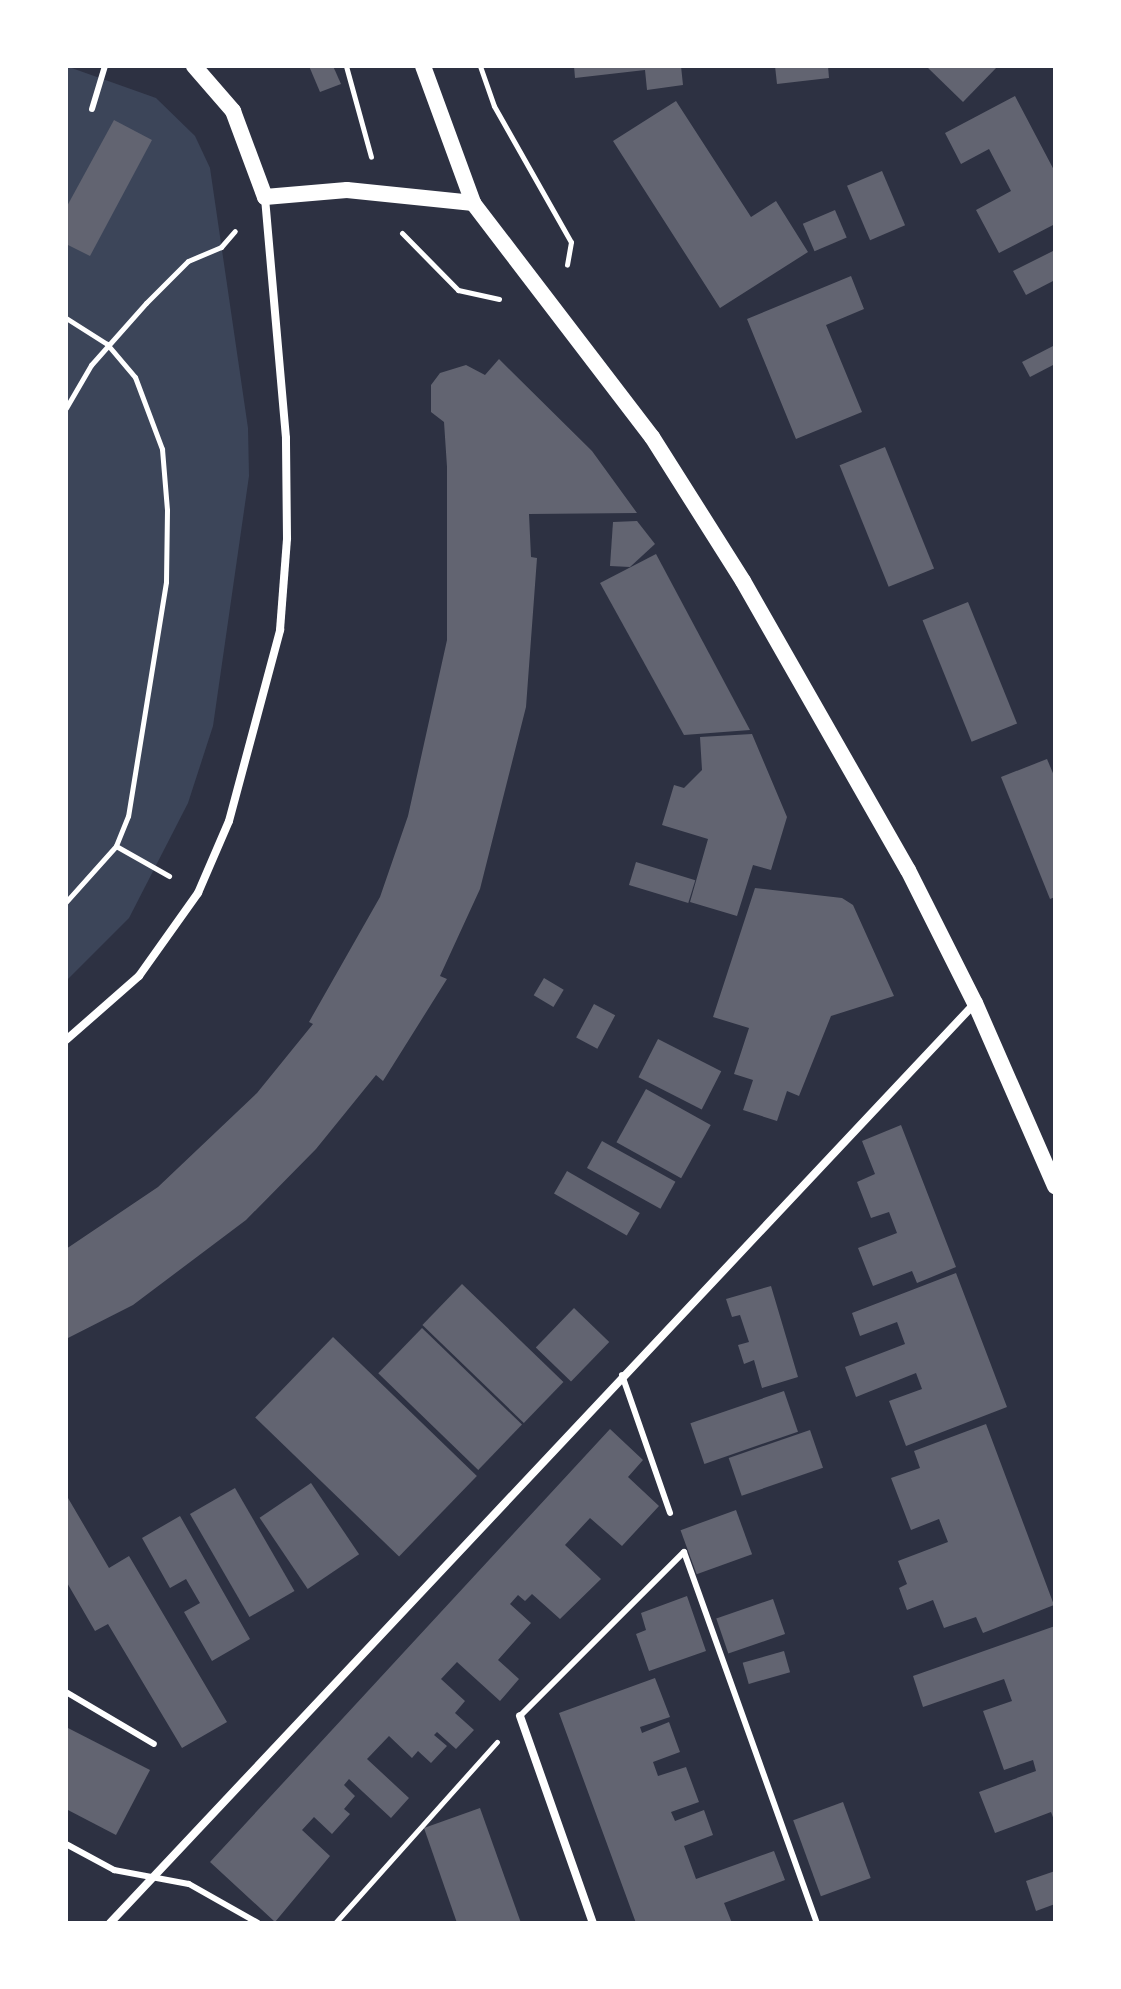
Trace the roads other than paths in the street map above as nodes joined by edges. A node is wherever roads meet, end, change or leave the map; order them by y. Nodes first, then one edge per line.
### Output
1 (105, 66) edge
2 (194, 66) edge
3 (423, 66) edge
4 (92, 109) dead end
5 (265, 197) junction
6 (473, 203) junction
7 (975, 1003) junction
8 (66, 1040) edge
9 (1055, 1186) edge
10 (622, 1375) junction
11 (670, 1513) dead end
12 (66, 1692) edge
13 (520, 1716) joint
14 (154, 1744) dead end
15 (66, 1844) edge
16 (153, 1878) junction
17 (110, 1923) edge
18 (258, 1923) edge
19 (593, 1923) edge
20 (817, 1923) edge

1 - 4 lane
2 - 5 main road
3 - 6 main road
5 - 6 main road
5 - 8 street
6 - 7 main road
7 - 9 main road
7 - 10 street
10 - 11 lane
10 - 16 street
12 - 14 lane
13 - 19 street
13 - 20 lane
15 - 16 lane
16 - 17 street
16 - 18 lane

